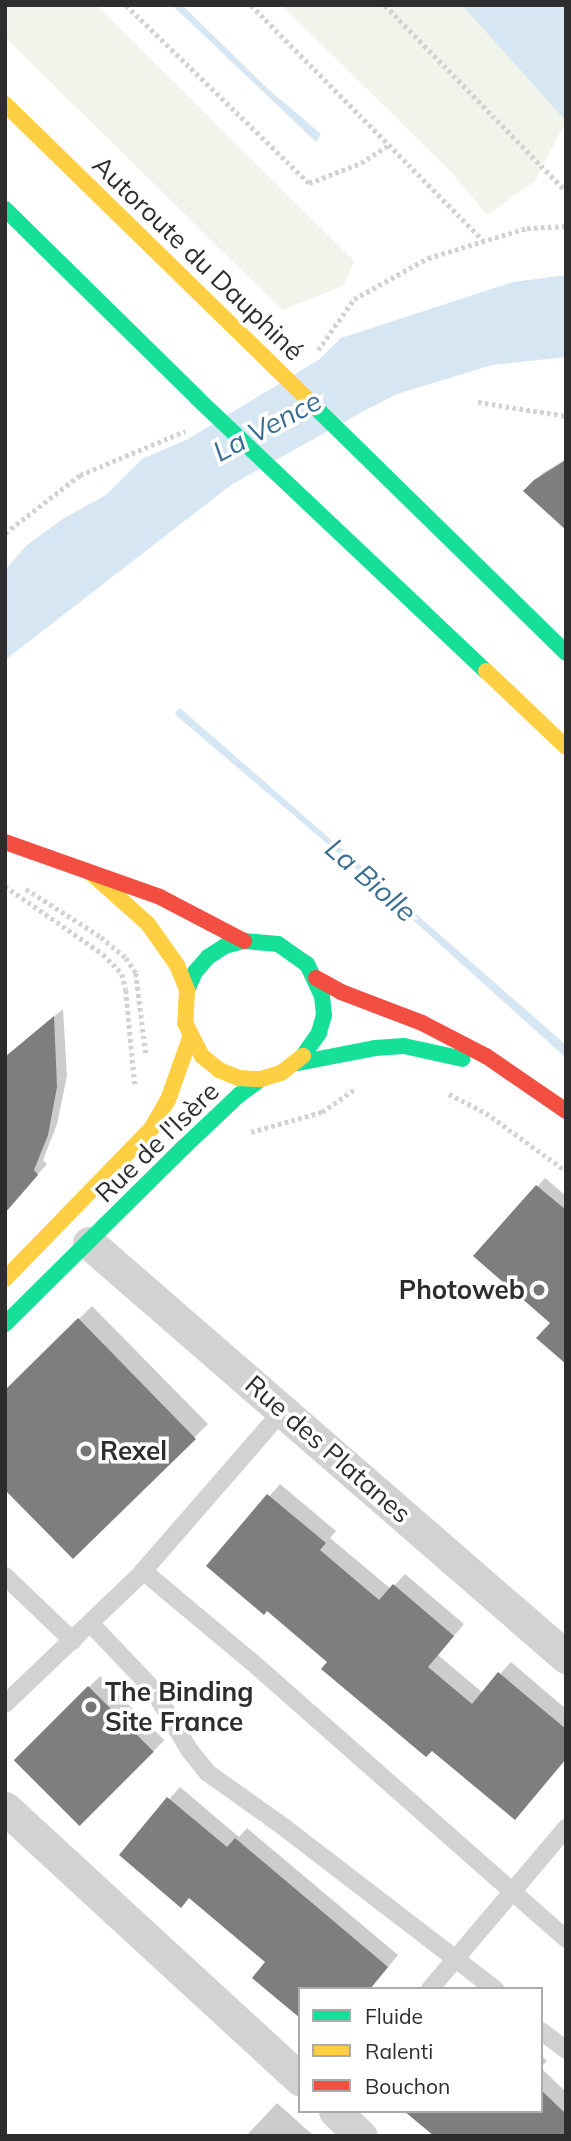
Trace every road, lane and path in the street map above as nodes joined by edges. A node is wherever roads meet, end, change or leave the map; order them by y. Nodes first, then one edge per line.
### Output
1 (126, 5) edge
2 (251, 5) edge
3 (385, 5) edge
4 (5, 104) edge
5 (390, 145) junction
6 (566, 191) edge
7 (5, 209) edge
8 (566, 226) edge
9 (484, 241) junction
10 (318, 350) dead end
11 (478, 402) dead end
12 (566, 416) edge
13 (185, 430) dead end
14 (5, 533) edge
15 (566, 653) edge
16 (566, 747) edge
17 (5, 842) edge
18 (91, 873) junction
19 (5, 886) edge
20 (22, 886) dead end
21 (244, 941) junction
22 (316, 978) junction
23 (187, 990) junction
24 (190, 1038) junction
25 (298, 1063) junction
26 (145, 1064) dead end
27 (261, 1079) junction
28 (527, 1083) junction
29 (362, 1088) dead end
30 (443, 1091) dead end
31 (136, 1093) dead end
32 (566, 1111) edge
33 (242, 1134) dead end
34 (566, 1171) edge
35 (65, 1219) junction
36 (89, 1243) junction
37 (5, 1247) edge
38 (22, 1262) junction
39 (5, 1279) edge
40 (46, 1285) junction
41 (5, 1324) edge
42 (283, 1410) junction
43 (143, 1571) junction
44 (9, 1588) edge
45 (92, 1624) junction
46 (72, 1642) junction
47 (566, 1657) edge
48 (5, 1704) edge
49 (5, 1808) edge
50 (566, 1828) edge
51 (513, 1891) junction
52 (566, 1938) edge
53 (456, 1958) junction
54 (432, 1987) edge
55 (492, 1987) edge
56 (543, 2033) edge
57 (566, 2050) edge
58 (298, 2077) edge
59 (337, 2113) edge
60 (361, 2136) edge

1 - 5 path
2 - 5 path
3 - 6 path
4 - 15 main road, Autoroute du Dauphiné
5 - 9 path
7 - 16 main road
8 - 9 path
9 - 10 path
11 - 12 path
13 - 14 path
17 - 18 main road
18 - 21 main road
18 - 23 main road
19 - 31 path
20 - 26 path
21 - 22 main road
21 - 23 main road
22 - 25 main road
22 - 28 main road
23 - 24 main road
24 - 27 main road
24 - 35 main road, Rue de l'Isère
25 - 27 main road
25 - 28 main road
27 - 36 main road, Rue de l'Isère
28 - 32 main road
29 - 33 path
30 - 34 path
35 - 36 main road, Rue de l'Isère
35 - 38 main road, Rue de l'Isère
36 - 40 main road, Rue de l'Isère
36 - 42 street, Rue des Platanes
37 - 38 lane
38 - 39 main road, Rue de l'Isère
38 - 40 lane
40 - 41 main road, Rue de l'Isère
42 - 43 lane
42 - 47 street, Rue des Platanes
43 - 45 lane
43 - 51 lane
44 - 46 lane
45 - 46 lane
45 - 53 lane
46 - 48 lane
49 - 58 street
50 - 51 lane
51 - 52 lane
51 - 53 lane
53 - 54 lane
53 - 55 lane
56 - 57 lane
59 - 60 street

